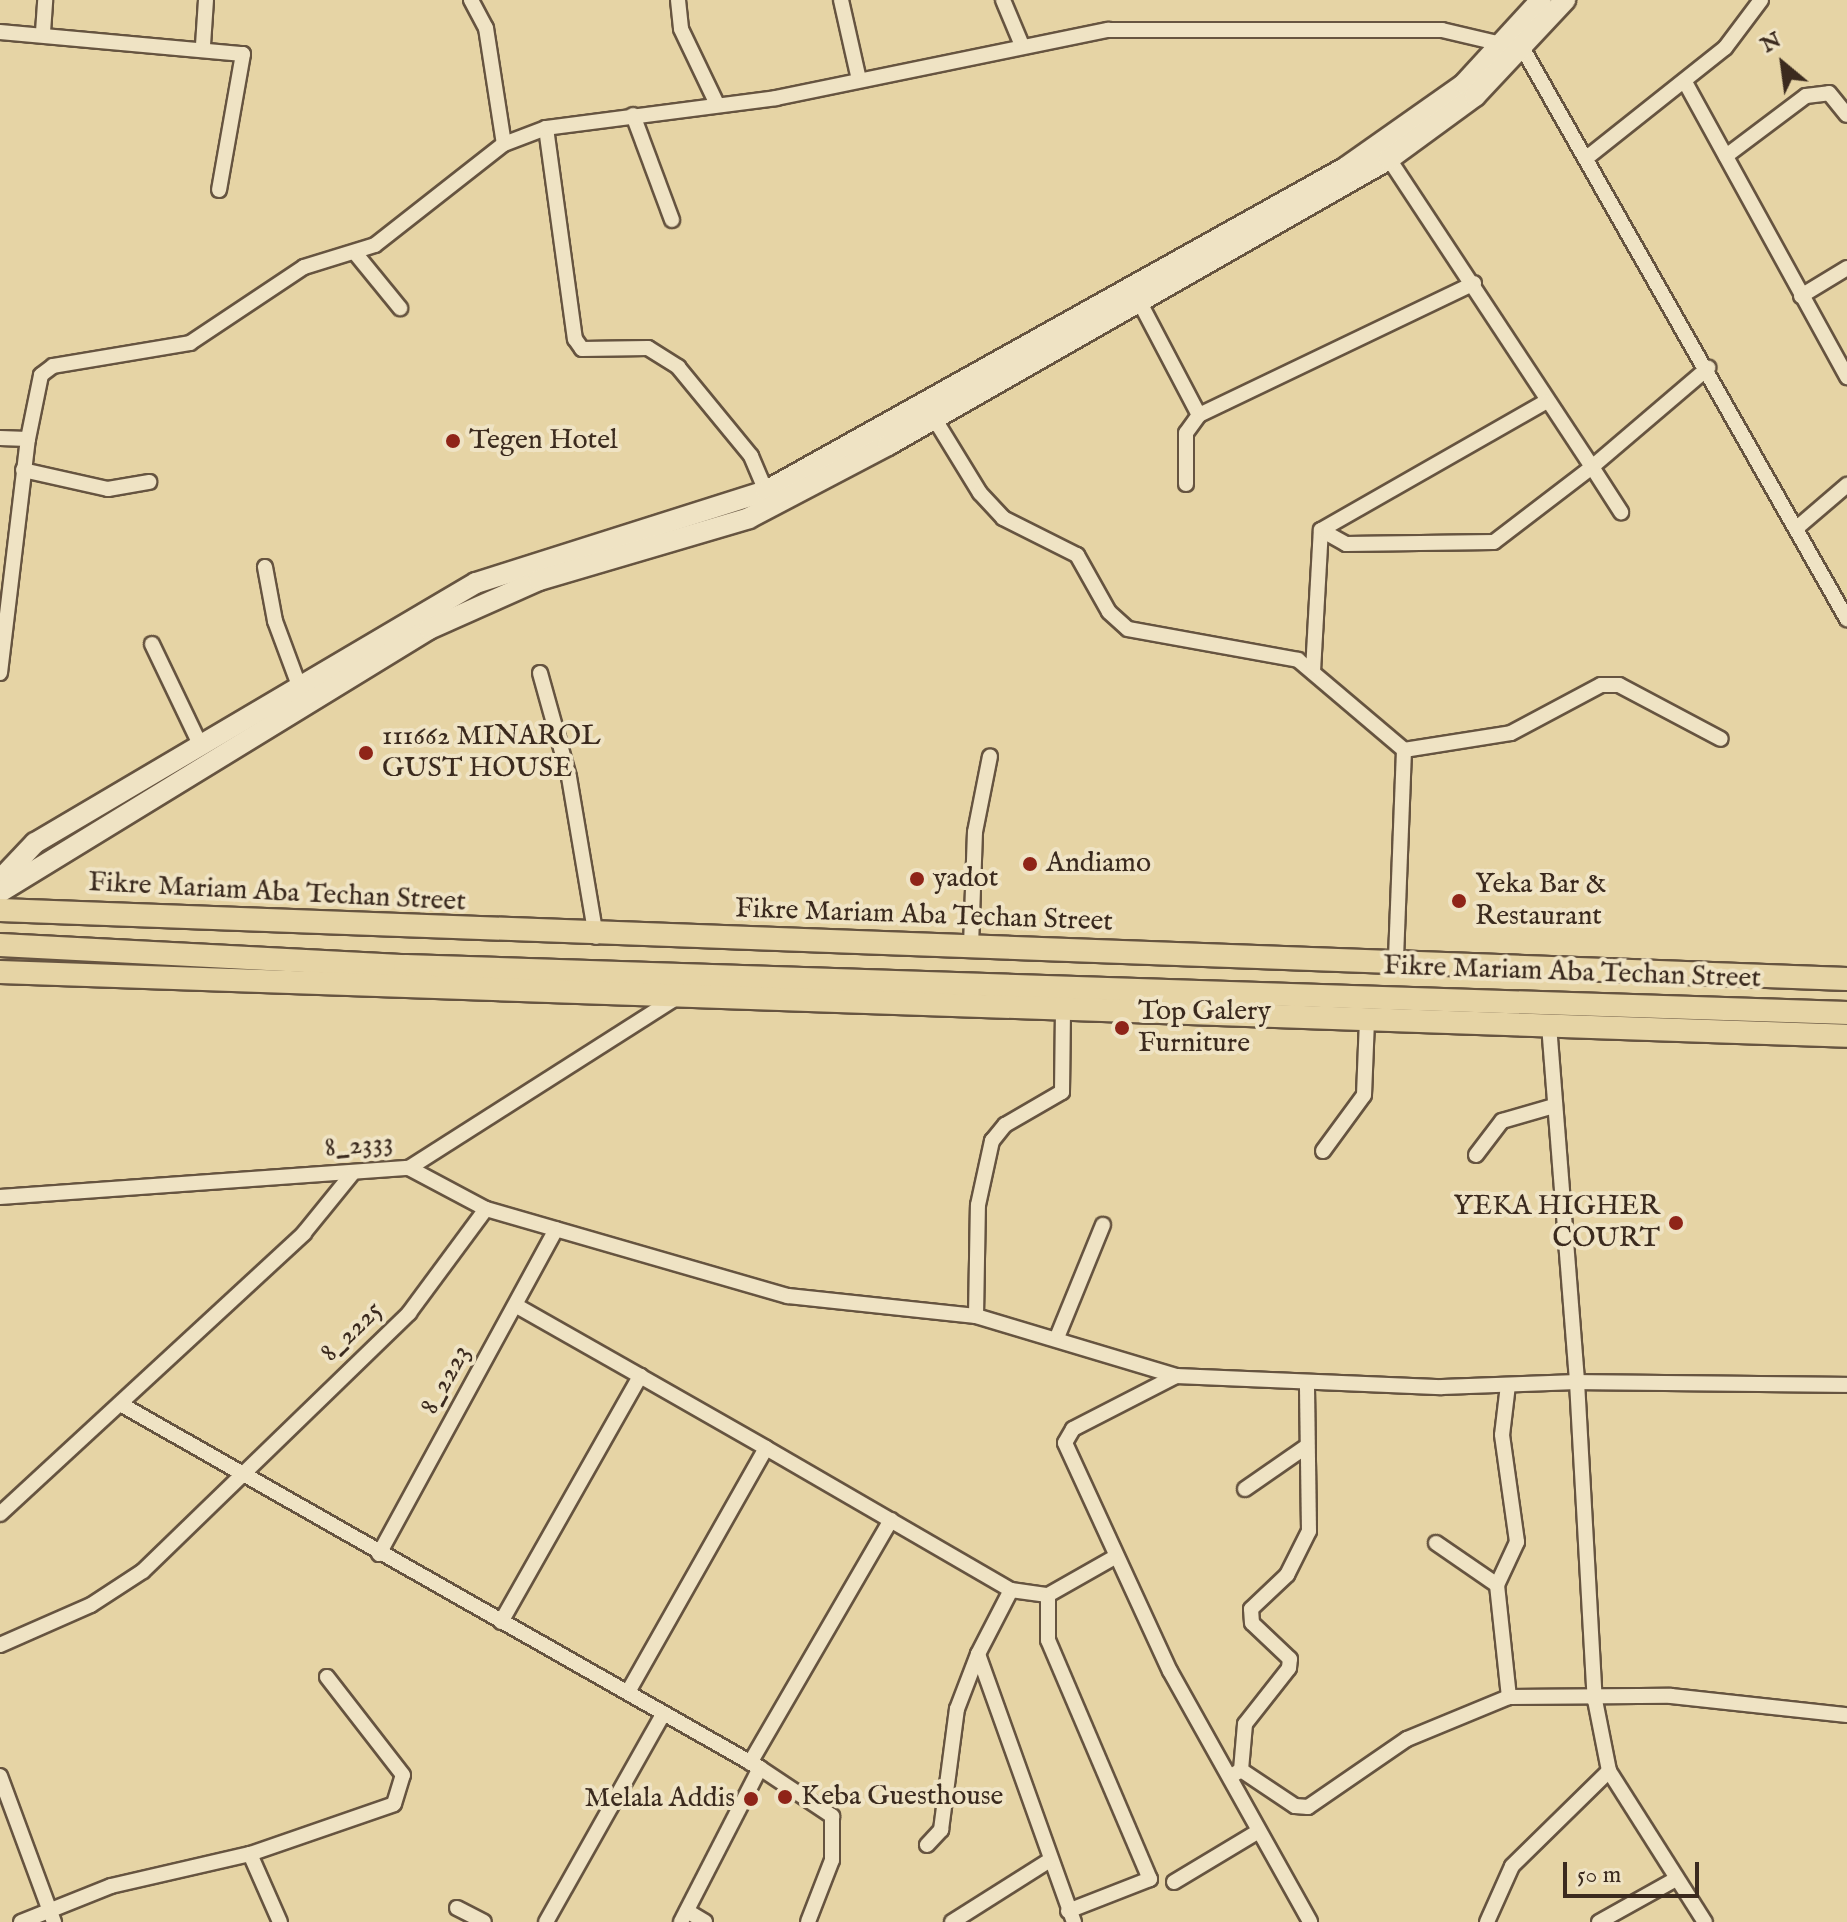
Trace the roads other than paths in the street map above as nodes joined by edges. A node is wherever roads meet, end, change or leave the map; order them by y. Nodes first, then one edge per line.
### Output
1 (45, 0) edge
2 (206, 0) edge
3 (471, 0) edge
4 (678, 0) edge
5 (841, 0) edge
6 (1003, 0) edge
7 (1541, 0) edge
8 (1565, 0) edge
9 (1761, 0) edge
10 (0, 32) edge
11 (43, 32) junction
12 (1021, 43) junction
13 (203, 45) junction
14 (1516, 46) junction
15 (859, 80) junction
16 (1685, 82) junction
17 (717, 104) junction
18 (633, 115) junction
19 (1847, 115) edge
20 (546, 128) junction
21 (504, 144) junction
22 (1589, 156) junction
23 (1726, 156) junction
24 (1389, 159) junction
25 (219, 190) dead end
26 (672, 220) dead end
27 (356, 254) junction
28 (1847, 268) edge
29 (1474, 283) junction
30 (1801, 296) junction
31 (1137, 297) junction
32 (400, 308) dead end
33 (1045, 341) junction
34 (1708, 368) junction
35 (1847, 377) edge
36 (1545, 402) junction
37 (1199, 415) junction
38 (934, 418) junction
39 (0, 438) edge
40 (28, 439) junction
41 (1592, 467) junction
42 (23, 470) junction
43 (149, 482) dead end
44 (1186, 484) dead end
45 (1847, 485) edge
46 (766, 491) junction
47 (1621, 512) dead end
48 (1798, 527) junction
49 (1321, 530) junction
50 (265, 567) dead end
51 (482, 592) junction
52 (1847, 619) edge
53 (152, 644) dead end
54 (1313, 671) junction
55 (0, 673) edge
56 (540, 673) dead end
57 (298, 683) junction
58 (1721, 739) dead end
59 (200, 744) junction
60 (1404, 750) junction
61 (990, 756) dead end
62 (20, 868) junction
63 (0, 880) edge
64 (0, 892) edge
65 (0, 910) edge
66 (596, 937) junction
67 (0, 945) edge
68 (971, 946) junction
69 (1396, 963) junction
70 (1556, 970) junction
71 (0, 972) edge
72 (1847, 979) edge
73 (674, 999) junction
74 (1557, 1002) junction
75 (1063, 1008) junction
76 (1847, 1013) edge
77 (1367, 1020) junction
78 (1549, 1025) junction
79 (1847, 1036) edge
80 (1554, 1106) junction
81 (1323, 1151) dead end
82 (1476, 1155) dead end
83 (409, 1168) junction
84 (352, 1174) junction
85 (0, 1197) edge
86 (486, 1209) junction
87 (1103, 1225) dead end
88 (556, 1229) junction
89 (517, 1306) junction
90 (976, 1316) junction
91 (1058, 1335) junction
92 (640, 1376) junction
93 (1176, 1376) junction
94 (1577, 1382) junction
95 (1307, 1384) junction
96 (1508, 1385) junction
97 (1847, 1385) edge
98 (122, 1405) junction
99 (1307, 1446) junction
100 (766, 1448) junction
101 (237, 1476) junction
102 (1245, 1489) dead end
103 (0, 1514) edge
104 (891, 1520) junction
105 (1436, 1543) dead end
106 (379, 1554) junction
107 (1115, 1557) junction
108 (1497, 1585) junction
109 (1011, 1590) junction
110 (1048, 1595) junction
111 (501, 1622) junction
112 (0, 1645) edge
113 (978, 1654) junction
114 (327, 1677) dead end
115 (628, 1692) junction
116 (1509, 1697) junction
117 (1595, 1700) junction
118 (663, 1714) junction
119 (1847, 1715) edge
120 (755, 1766) junction
121 (1609, 1771) junction
122 (1235, 1774) junction
123 (0, 1776) edge
124 (1259, 1831) junction
125 (927, 1845) dead end
126 (250, 1854) junction
127 (1047, 1862) junction
128 (1676, 1879) junction
129 (1174, 1882) dead end
130 (45, 1907) junction
131 (457, 1908) dead end
132 (684, 1916) edge
133 (1071, 1916) edge
134 (21, 1922) edge
135 (54, 1922) edge
136 (280, 1922) edge
137 (484, 1922) edge
138 (546, 1922) edge
139 (705, 1922) edge
140 (808, 1922) edge
141 (952, 1922) edge
142 (1310, 1922) edge
143 (1487, 1922) edge
144 (1599, 1922) edge
145 (1705, 1922) edge

1 - 11 street
2 - 13 street
3 - 21 street
4 - 17 street
5 - 15 street
6 - 12 street
7 - 14 main road
8 - 14 main road
9 - 16 street
10 - 11 street
11 - 13 street
12 - 14 street
12 - 15 street
13 - 25 street
14 - 22 street
14 - 24 main road
14 - 33 main road
15 - 17 street
16 - 22 street
16 - 23 street
17 - 18 street
18 - 20 street
18 - 26 street
19 - 23 street
20 - 21 street
20 - 46 street
21 - 27 street
22 - 34 street
23 - 30 street
24 - 29 street
24 - 31 main road
27 - 32 street
27 - 40 street
28 - 30 street
29 - 36 street
29 - 37 street
30 - 35 street
31 - 33 main road
31 - 37 street
33 - 38 main road
33 - 46 main road
34 - 41 street
34 - 48 street
36 - 41 street
36 - 49 street
37 - 44 street
38 - 51 main road
38 - 54 street
39 - 40 street
40 - 42 street
41 - 47 street
41 - 49 street
42 - 43 street
42 - 55 street
45 - 48 street
46 - 51 main road
48 - 52 street
49 - 54 street
50 - 57 street
51 - 57 main road
51 - 62 main road
53 - 59 street
54 - 60 street
56 - 66 street
57 - 59 main road
58 - 60 street
59 - 62 main road
60 - 69 street
61 - 68 street
62 - 63 main road
62 - 64 main road
65 - 66 main road, Fikre Mariam Aba Techan Street
66 - 68 main road, Fikre Mariam Aba Techan Street
67 - 74 main road, Fikre Mariam Aba Techan Street
68 - 69 main road, Fikre Mariam Aba Techan Street
69 - 70 main road, Fikre Mariam Aba Techan Street
70 - 72 main road, Fikre Mariam Aba Techan Street
70 - 74 main road
71 - 73 main road
73 - 75 main road
73 - 83 street, 8_2333
74 - 76 main road, Fikre Mariam Aba Techan Street
75 - 77 main road
75 - 90 street
77 - 78 main road
77 - 81 street
78 - 79 main road
78 - 80 street
80 - 82 street
80 - 94 street
83 - 84 street, 8_2333
83 - 86 street
84 - 85 street, 8_2333
84 - 98 street
86 - 88 street
86 - 101 street, 8_2225
87 - 91 street
88 - 89 street, 8_2223
88 - 90 street
89 - 92 street
89 - 106 street, 8_2223
90 - 91 street
91 - 93 street
92 - 100 street
92 - 111 street
93 - 95 street
93 - 107 street
94 - 96 street
94 - 97 street
94 - 117 street
95 - 96 street
95 - 99 street
96 - 108 street
98 - 101 street
98 - 103 street
99 - 102 street
99 - 122 street
100 - 104 street
100 - 115 street
101 - 106 street
101 - 112 street, 8_2225
104 - 109 street
104 - 120 street
105 - 108 street
106 - 111 street
107 - 110 street
107 - 122 street
108 - 116 street
109 - 110 street
109 - 113 street
110 - 133 street
111 - 115 street
113 - 125 street
113 - 127 street
114 - 126 street
115 - 118 street
116 - 117 street
116 - 122 street
117 - 119 street
117 - 121 street
118 - 120 street
118 - 138 street
120 - 132 street
120 - 140 street
121 - 128 street
121 - 143 street
122 - 124 street
123 - 130 street
124 - 129 street
124 - 142 street
126 - 130 street
126 - 136 street
127 - 133 street
127 - 141 street
128 - 144 street
128 - 145 street
130 - 134 street
130 - 135 street
131 - 137 street
132 - 139 street

